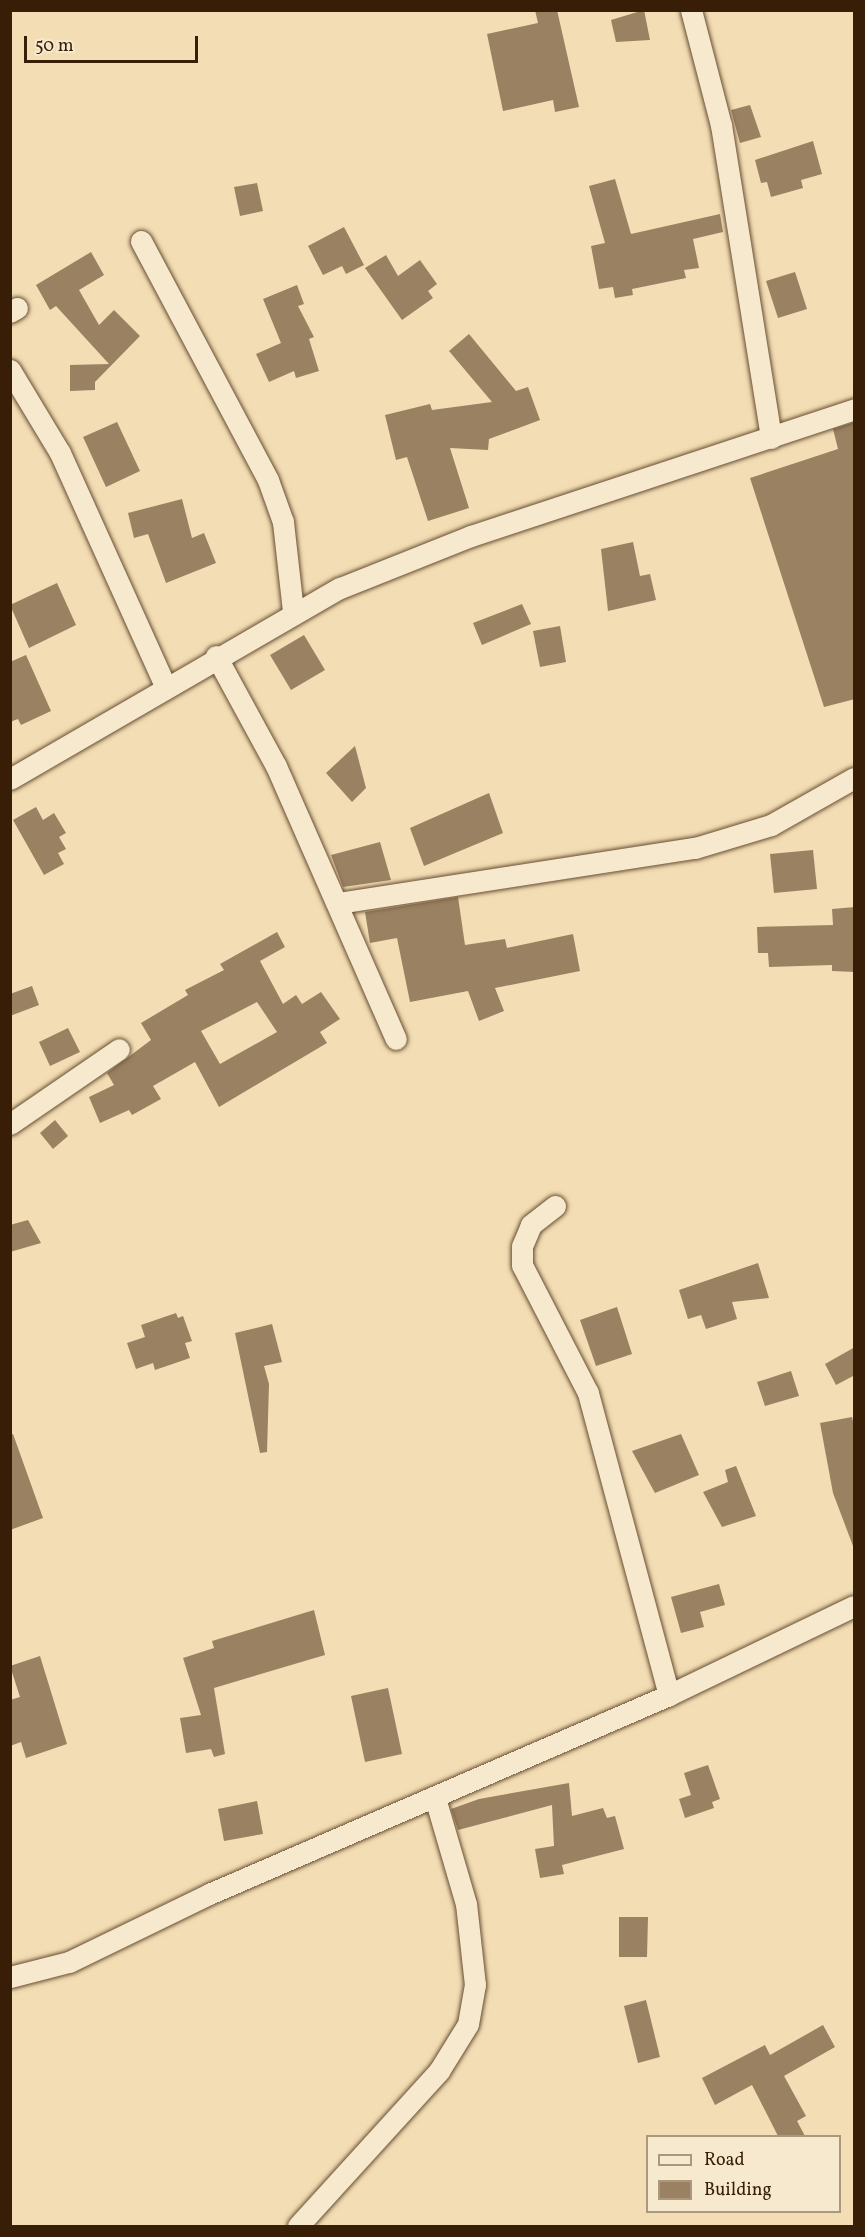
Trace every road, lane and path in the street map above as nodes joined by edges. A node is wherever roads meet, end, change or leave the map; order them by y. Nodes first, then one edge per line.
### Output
1 (691, 10) edge
2 (141, 241) dead end
3 (10, 370) edge
4 (855, 409) edge
5 (771, 438) junction
6 (293, 611) junction
7 (216, 656) junction
8 (165, 686) junction
9 (855, 778) edge
10 (10, 779) edge
11 (338, 903) junction
12 (396, 1039) dead end
13 (119, 1049) dead end
14 (10, 1124) edge
15 (555, 1206) dead end
16 (855, 1606) edge
17 (669, 1695) junction
18 (435, 1798) junction
19 (10, 1977) edge
20 (298, 2226) edge

1 - 5 street
2 - 6 street
3 - 8 street
4 - 5 street
5 - 6 street
6 - 7 street
7 - 8 street
7 - 11 street
8 - 10 street
9 - 11 street
11 - 12 street
13 - 14 street
15 - 17 street
16 - 17 street
17 - 18 street
18 - 19 street
18 - 20 street

